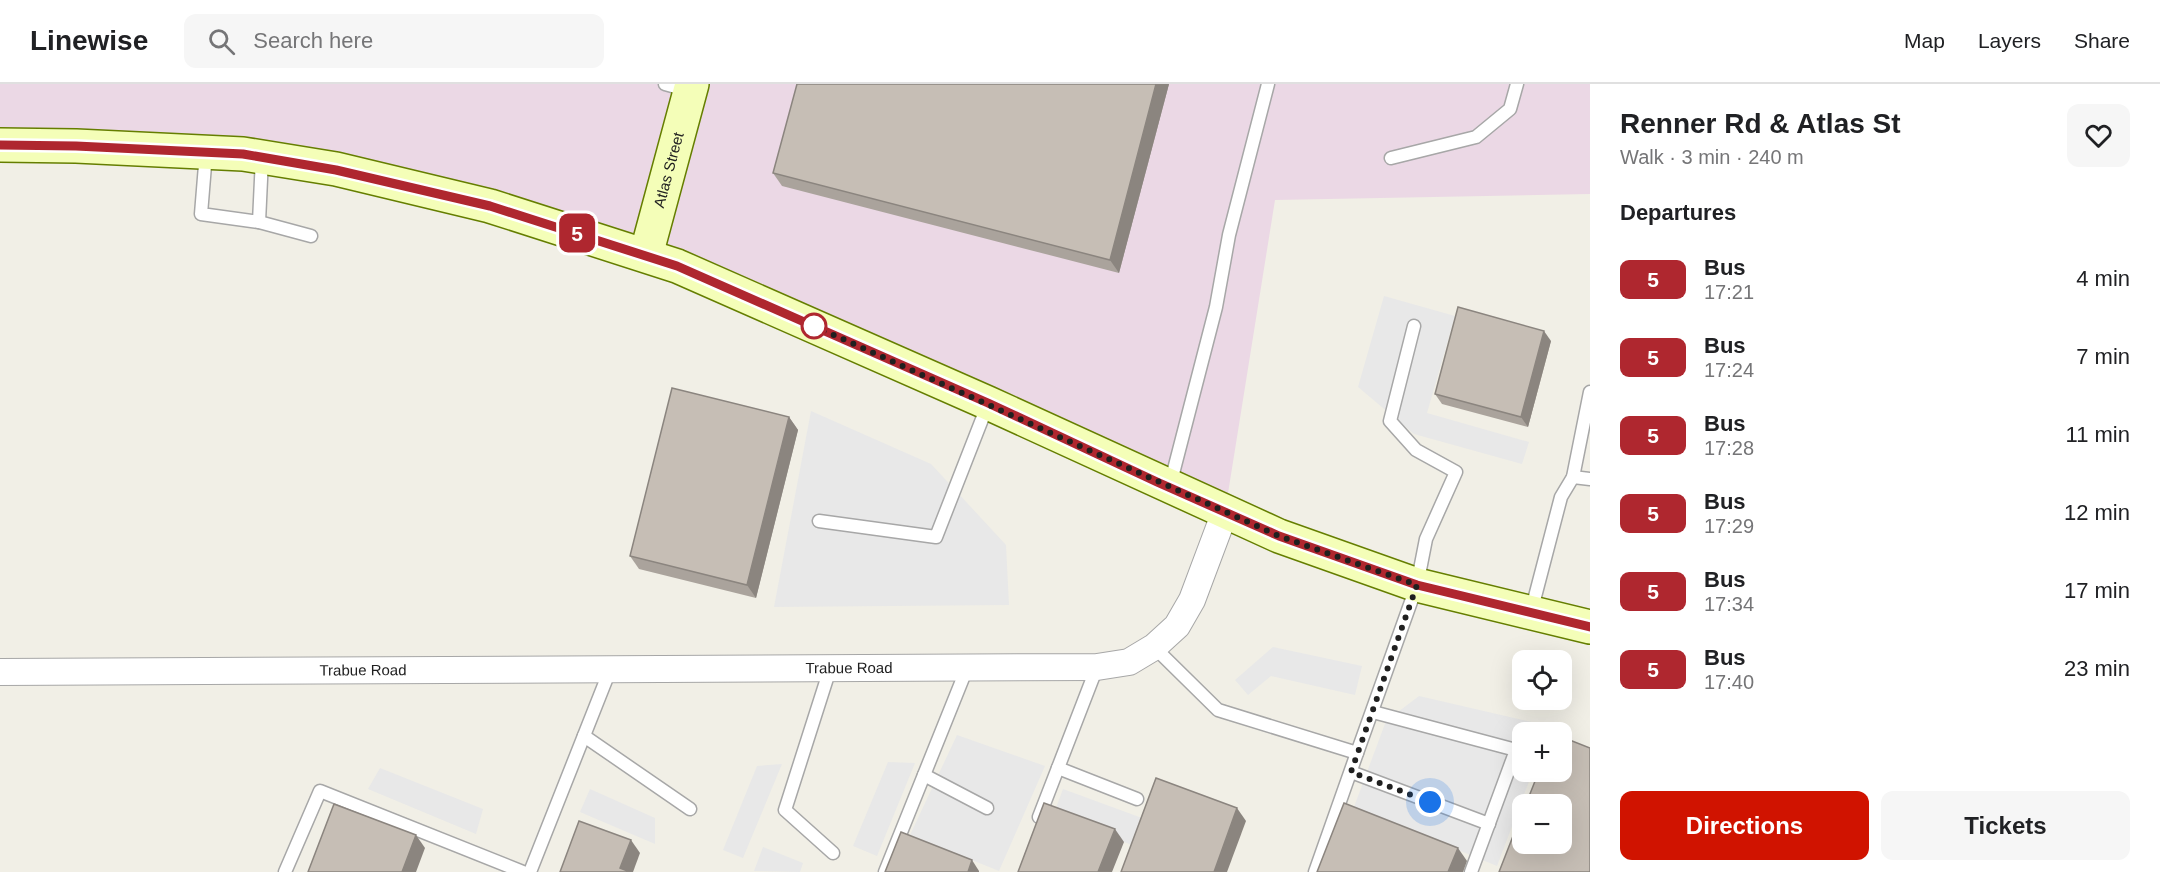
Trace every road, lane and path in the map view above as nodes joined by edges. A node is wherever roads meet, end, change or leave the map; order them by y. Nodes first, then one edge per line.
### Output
1 (1268, 84) edge
2 (1517, 84) edge
3 (683, 86) edge
4 (0, 145) edge
5 (206, 152) junction
6 (262, 157) junction
7 (1390, 158) dead end
8 (259, 222) junction
9 (311, 236) dead end
10 (646, 255) junction
11 (1414, 326) dead end
12 (1590, 392) edge
13 (988, 403) junction
14 (1573, 477) junction
15 (1590, 479) edge
16 (1169, 487) junction
17 (1225, 512) junction
18 (819, 521) dead end
19 (1417, 585) junction
20 (1531, 614) junction
21 (1590, 627) edge
22 (1154, 647) junction
23 (1097, 667) junction
24 (967, 668) junction
25 (830, 669) junction
26 (610, 670) junction
27 (0, 672) edge
28 (1373, 712) junction
29 (584, 736) junction
30 (1358, 753) junction
31 (1058, 768) junction
32 (1351, 772) junction
33 (924, 776) junction
34 (1137, 799) dead end
35 (987, 808) dead end
36 (690, 809) dead end
37 (1489, 824) junction
38 (1034, 831) edge
39 (833, 853) dead end
40 (285, 872) edge
41 (523, 872) edge
42 (530, 872) edge
43 (885, 872) edge
44 (1315, 872) edge
45 (1471, 872) edge

1 - 16 lane
2 - 7 lane
3 - 10 main road, Atlas Street
4 - 5 main road
5 - 6 main road
5 - 8 lane
6 - 8 lane
6 - 10 main road
8 - 9 lane
10 - 13 main road
11 - 19 lane
12 - 14 lane
13 - 16 main road
13 - 18 lane
14 - 15 lane
14 - 20 lane
16 - 17 main road
17 - 19 main road
17 - 22 street, Trabue Road
19 - 20 main road
19 - 28 lane
20 - 21 main road
22 - 23 street, Trabue Road
22 - 30 lane
23 - 24 street, Trabue Road
23 - 31 lane
24 - 25 street, Trabue Road
24 - 33 lane
25 - 26 street, Trabue Road
25 - 39 lane
26 - 27 street, Trabue Road
26 - 29 lane
28 - 30 lane
28 - 37 lane
29 - 36 lane
29 - 42 lane
30 - 32 lane
31 - 34 lane
31 - 38 lane
32 - 37 lane
32 - 44 lane
33 - 35 lane
33 - 43 lane
37 - 45 lane
40 - 41 lane

